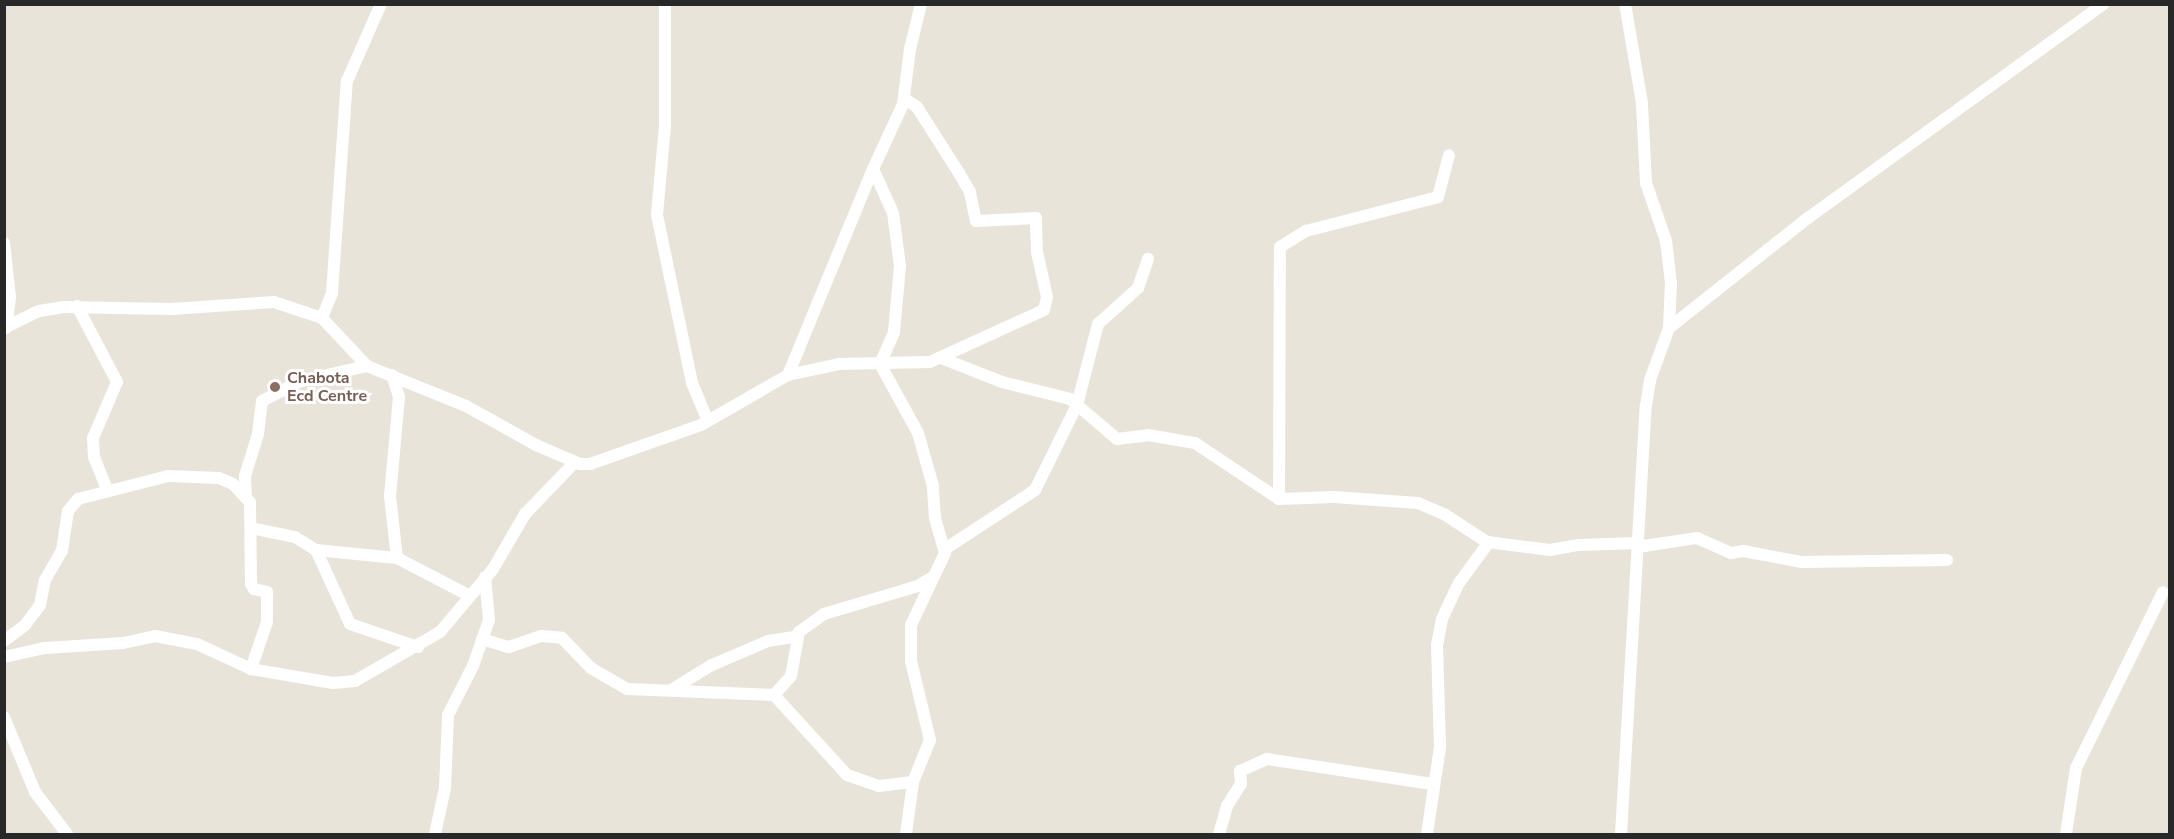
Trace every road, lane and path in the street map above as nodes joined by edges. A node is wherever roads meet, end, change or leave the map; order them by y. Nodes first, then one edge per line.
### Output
1 (381, 4) edge
2 (665, 4) edge
3 (921, 4) edge
4 (1625, 4) edge
5 (2104, 4) edge
6 (905, 99) junction
7 (1449, 155) dead end
8 (873, 169) junction
9 (4, 243) edge
10 (1148, 259) dead end
11 (77, 306) junction
12 (322, 318) junction
13 (5, 328) edge
14 (1669, 328) junction
15 (941, 358) junction
16 (880, 364) junction
17 (367, 366) junction
18 (392, 375) junction
19 (788, 375) junction
20 (1077, 405) junction
21 (708, 421) junction
22 (574, 462) junction
23 (107, 490) junction
24 (246, 498) junction
25 (1279, 499) junction
26 (251, 528) junction
27 (1489, 542) junction
28 (1638, 543) junction
29 (945, 549) junction
30 (316, 550) junction
31 (397, 558) junction
32 (1947, 560) dead end
33 (935, 576) junction
34 (485, 577) junction
35 (2163, 592) dead end
36 (468, 595) junction
37 (798, 636) junction
38 (482, 639) junction
39 (4, 641) edge
40 (418, 647) junction
41 (4, 657) edge
42 (251, 669) junction
43 (670, 691) junction
44 (774, 695) junction
45 (4, 717) edge
46 (913, 782) junction
47 (1432, 784) junction
48 (67, 834) edge
49 (435, 834) edge
50 (906, 834) edge
51 (1219, 834) edge
52 (1427, 834) edge
53 (1621, 834) edge
54 (2066, 834) edge

1 - 12 street
2 - 21 street
3 - 6 street
4 - 14 street
5 - 14 street
6 - 8 street
6 - 15 street
7 - 25 street
8 - 16 street
8 - 19 street
9 - 13 street
10 - 20 street
11 - 12 street
11 - 13 street
11 - 23 street
12 - 17 street
14 - 28 street
15 - 16 street
15 - 20 street
16 - 19 street
16 - 29 street
17 - 18 street
17 - 24 street
18 - 22 street
18 - 31 street
19 - 21 street
20 - 25 street
20 - 29 street
21 - 22 street
22 - 34 street
23 - 24 street
23 - 39 street
24 - 26 street
25 - 27 street
26 - 30 street
26 - 42 street
27 - 28 street
27 - 47 street
28 - 32 street
28 - 53 street
29 - 33 street
30 - 31 street
30 - 40 street
31 - 36 street
33 - 37 street
33 - 46 street
34 - 36 street
34 - 38 street
35 - 54 street
36 - 40 street
37 - 43 street
37 - 44 street
38 - 43 street
38 - 49 street
40 - 42 street
41 - 42 street
43 - 44 street
44 - 46 street
45 - 48 street
46 - 50 street
47 - 51 street
47 - 52 street

